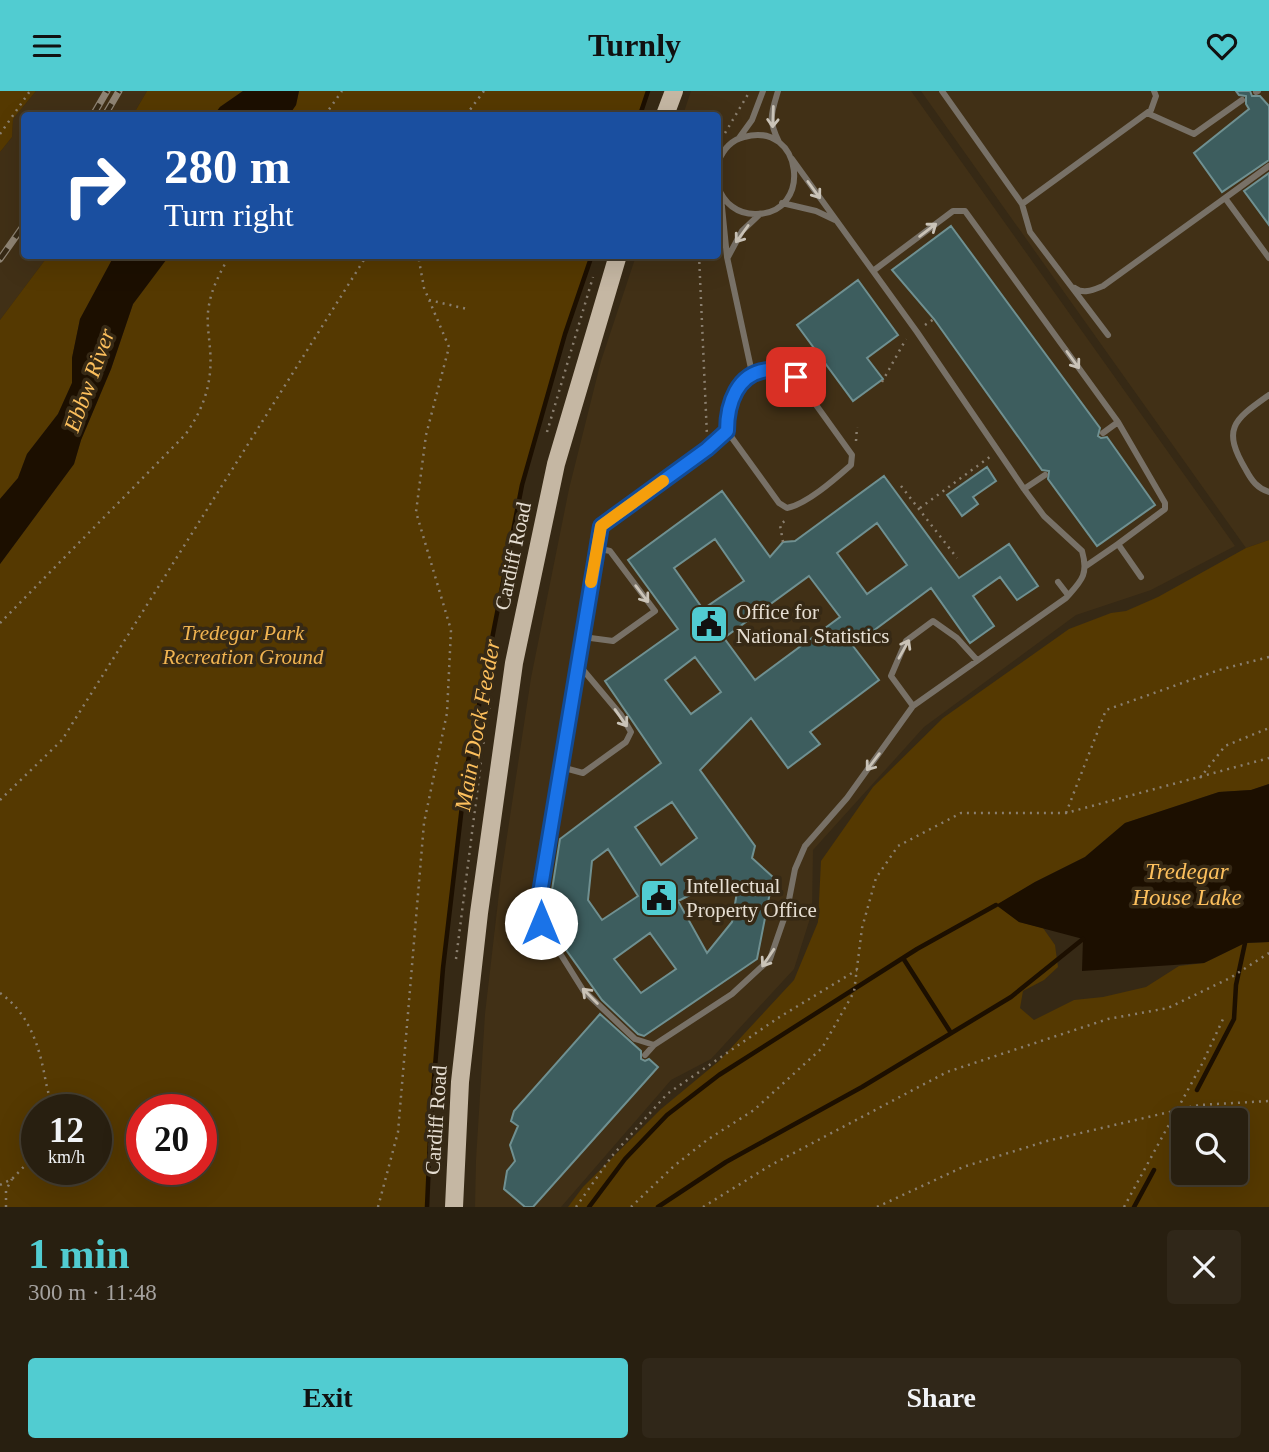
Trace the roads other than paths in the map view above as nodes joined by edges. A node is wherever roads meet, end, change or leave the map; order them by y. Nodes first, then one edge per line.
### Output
1 (674, 91) edge
2 (763, 91) edge
3 (778, 91) edge
4 (942, 91) edge
5 (1154, 91) edge
6 (1242, 100) dead end
7 (666, 112) edge
8 (1147, 113) junction
9 (740, 138) junction
10 (779, 143) junction
11 (721, 157) edge
12 (792, 159) junction
13 (1269, 166) edge
14 (721, 195) joint
15 (1225, 198) junction
16 (782, 203) junction
17 (1022, 204) junction
18 (760, 214) junction
19 (837, 221) junction
20 (727, 257) junction
21 (1269, 258) edge
22 (617, 259) edge
23 (873, 271) junction
24 (1068, 283) junction
25 (1108, 335) dead end
26 (752, 373) junction
27 (1269, 395) edge
28 (1118, 422) junction
29 (727, 431) junction
30 (1103, 432) dead end
31 (1045, 475) dead end
32 (1024, 489) junction
33 (1269, 492) edge
34 (1118, 544) junction
35 (596, 548) junction
36 (1086, 566) junction
37 (1141, 577) dead end
38 (1058, 582) dead end
39 (1069, 595) junction
40 (583, 637) junction
41 (977, 660) junction
42 (579, 664) junction
43 (913, 706) junction
44 (561, 767) junction
45 (654, 1045) junction
46 (645, 1055) dead end
47 (454, 1207) edge

1 - 7 main road
2 - 9 lane
3 -> 10 lane
4 - 17 lane
5 - 8 lane
6 - 8 lane
8 - 17 lane
9 - 10 lane
9 - 11 lane
10 - 12 lane
12 - 16 lane
12 -> 19 lane
13 - 15 lane
14 - 18 lane
14 - 20 lane
15 - 21 lane
15 - 24 lane
16 - 18 lane
16 - 19 lane
17 - 24 lane
18 -> 20 lane
19 - 23 lane
20 - 26 lane
22 - 47 main road, Cardiff Road
23 -> 28 lane
23 - 32 lane
24 - 25 lane
26 - 29 lane
26 - 29 lane
27 - 33 lane
28 - 30 lane
28 - 34 lane
29 - 35 lane
31 - 32 lane
32 - 36 lane
34 - 36 lane
34 - 37 lane
35 - 40 lane
35 -> 40 lane
36 - 39 lane
38 - 39 lane
39 - 41 lane
40 - 42 lane
41 - 43 lane
43 -> 41 lane
42 - 44 lane
42 -> 44 lane
43 -> 45 lane
45 -> 44 lane
45 - 46 lane

